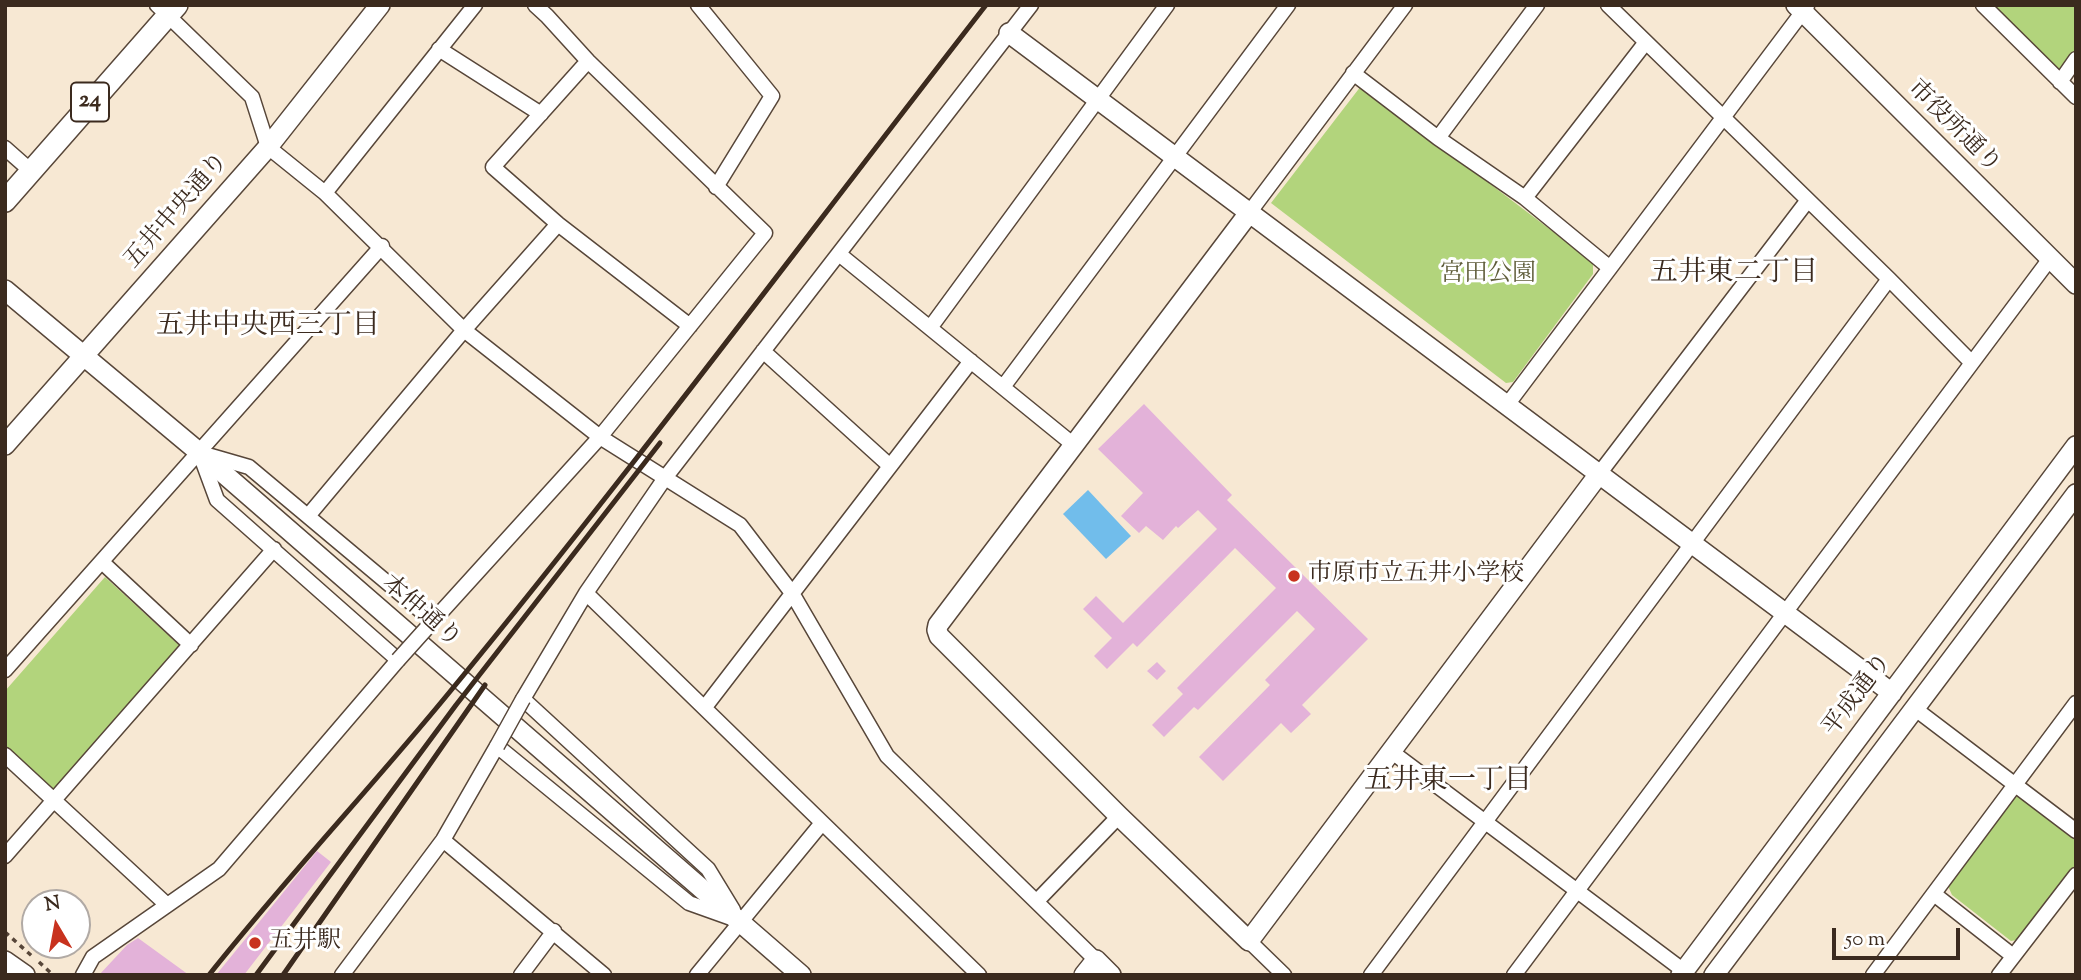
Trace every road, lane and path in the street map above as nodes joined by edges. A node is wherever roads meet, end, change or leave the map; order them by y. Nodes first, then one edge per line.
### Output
1 (380, 5) edge
2 (475, 5) edge
3 (535, 5) edge
4 (698, 5) edge
5 (1031, 5) edge
6 (1167, 5) edge
7 (1288, 5) edge
8 (1405, 5) edge
9 (1537, 5) edge
10 (1608, 5) edge
11 (1983, 5) edge
12 (1802, 7) edge
13 (167, 9) edge
14 (550, 10) edge
15 (1009, 33) junction
16 (1646, 42) junction
17 (439, 49) junction
18 (2076, 59) edge
19 (589, 61) junction
20 (1353, 73) junction
21 (2060, 82) junction
22 (2076, 97) edge
23 (1097, 99) junction
24 (541, 114) junction
25 (1723, 117) junction
26 (1438, 138) junction
27 (268, 146) junction
28 (5, 148) edge
29 (1174, 156) junction
30 (31, 171) junction
31 (716, 187) junction
32 (326, 193) junction
33 (1525, 198) junction
34 (1808, 200) junction
35 (5, 201) edge
36 (1249, 213) junction
37 (558, 224) junction
38 (382, 246) junction
39 (839, 254) junction
40 (2049, 260) junction
41 (1610, 268) junction
42 (1889, 279) junction
43 (2076, 284) edge
44 (5, 290) edge
45 (690, 326) junction
46 (930, 328) junction
47 (464, 330) junction
48 (763, 351) junction
49 (85, 355) junction
50 (971, 361) junction
51 (1971, 362) junction
52 (1003, 387) junction
53 (1507, 405) junction
54 (600, 437) junction
55 (5, 445) edge
56 (1075, 446) junction
57 (2076, 446) edge
58 (200, 453) junction
59 (890, 466) junction
60 (1599, 474) junction
61 (666, 478) junction
62 (2076, 494) edge
63 (309, 516) junction
64 (1691, 544) junction
65 (274, 549) junction
66 (102, 562) junction
67 (586, 593) junction
68 (792, 593) junction
69 (1784, 613) junction
70 (433, 621) junction
71 (191, 645) junction
72 (398, 660) junction
73 (5, 670) edge
74 (1892, 693) junction
75 (523, 699) junction
76 (2076, 703) edge
77 (705, 706) junction
78 (1914, 708) junction
79 (497, 746) junction
80 (1392, 752) junction
81 (5, 755) edge
82 (2015, 785) junction
83 (52, 801) junction
84 (1119, 816) junction
85 (1484, 820) junction
86 (822, 823) junction
87 (2076, 831) edge
88 (443, 840) junction
89 (5, 856) edge
90 (2076, 875) edge
91 (1577, 891) junction
92 (1934, 894) junction
93 (1037, 901) junction
94 (166, 904) junction
95 (740, 922) junction
96 (554, 931) junction
97 (5, 932) edge
98 (1249, 941) junction
99 (2013, 956) junction
100 (5, 961) edge
101 (1090, 967) edge
102 (1683, 973) edge
103 (25, 975) edge
104 (53, 975) edge
105 (83, 975) edge
106 (342, 975) edge
107 (521, 975) edge
108 (604, 975) edge
109 (697, 975) edge
110 (801, 975) edge
111 (979, 975) edge
112 (1111, 975) edge
113 (1284, 975) edge
114 (1371, 975) edge
115 (1514, 975) edge
116 (1714, 975) edge
117 (1873, 975) edge
118 (1999, 975) edge

1 - 27 street, 五井中央通り
2 - 17 street
3 - 14 street
4 - 31 street
5 - 15 street
6 - 23 street
7 - 29 street
8 - 20 street
9 - 26 street
10 - 16 street
11 - 21 street
12 - 25 street
12 - 40 street, 市役所通り
13 - 27 street
13 - 30 main road, 24
14 - 19 street
15 - 23 street
15 - 39 street
16 - 25 street
16 - 33 street
17 - 24 street
17 - 32 street
18 - 21 street
19 - 24 street
19 - 31 street
20 - 26 street
20 - 36 street
21 - 22 street
23 - 29 street
23 - 46 street
24 - 37 street
25 - 34 street
25 - 41 street
26 - 33 street
27 - 32 street
27 - 49 street, 五井中央通り
28 - 30 street
29 - 36 street
29 - 52 street
30 - 35 main road, 24
31 - 45 street
32 - 38 street
33 - 41 street
34 - 42 street
34 - 60 street
36 - 53 street
36 - 56 street
37 - 45 street
37 - 47 street
38 - 47 street
38 - 58 street
39 - 46 street
39 - 48 street
40 - 43 street, 市役所通り
40 - 51 street
41 - 53 street
42 - 51 street
42 - 64 street
44 - 49 street, 本仲通り
45 - 54 street
46 - 50 street
47 - 54 street
47 - 63 street
48 - 59 street
48 - 61 street
49 - 55 street, 五井中央通り
49 - 58 street, 本仲通り
50 - 52 street
50 - 59 street
51 - 69 street
52 - 56 street
53 - 60 street
54 - 61 street
54 - 70 street
56 - 84 street
57 - 74 street, 平成通り
58 - 63 street
58 - 65 street
58 - 66 street
58 - 95 street, 本仲通り
59 - 68 street
60 - 64 street
60 - 80 street
61 - 67 street
61 - 68 street
62 - 78 street
63 - 70 street
64 - 69 street
64 - 85 street
65 - 71 street
65 - 72 street
66 - 71 street
66 - 73 street
67 - 75 street
67 - 77 street
68 - 77 street
68 - 93 street
69 - 74 street
69 - 91 street
70 - 72 street, bridge
71 - 83 street
72 - 94 street
74 - 102 street, 平成通り
75 - 79 street, bridge
75 - 95 street
76 - 82 street
77 - 86 street
78 - 82 street
78 - 116 street
79 - 88 street
79 - 95 street
80 - 85 street
80 - 98 street
81 - 83 street
82 - 87 street
82 - 92 street
83 - 89 street
83 - 94 street
84 - 93 street
84 - 98 street
85 - 91 street
85 - 114 street
86 - 95 street
86 - 111 street
88 - 96 street
88 - 106 street
90 - 99 street
91 - 102 street
91 - 115 street
92 - 99 street
92 - 117 street
93 - 101 street
94 - 105 street
95 - 109 street
95 - 110 street, 本仲通り
96 - 107 street
96 - 108 street
97 - 104 path
98 - 113 street
99 - 118 street
100 - 103 street
101 - 112 street

